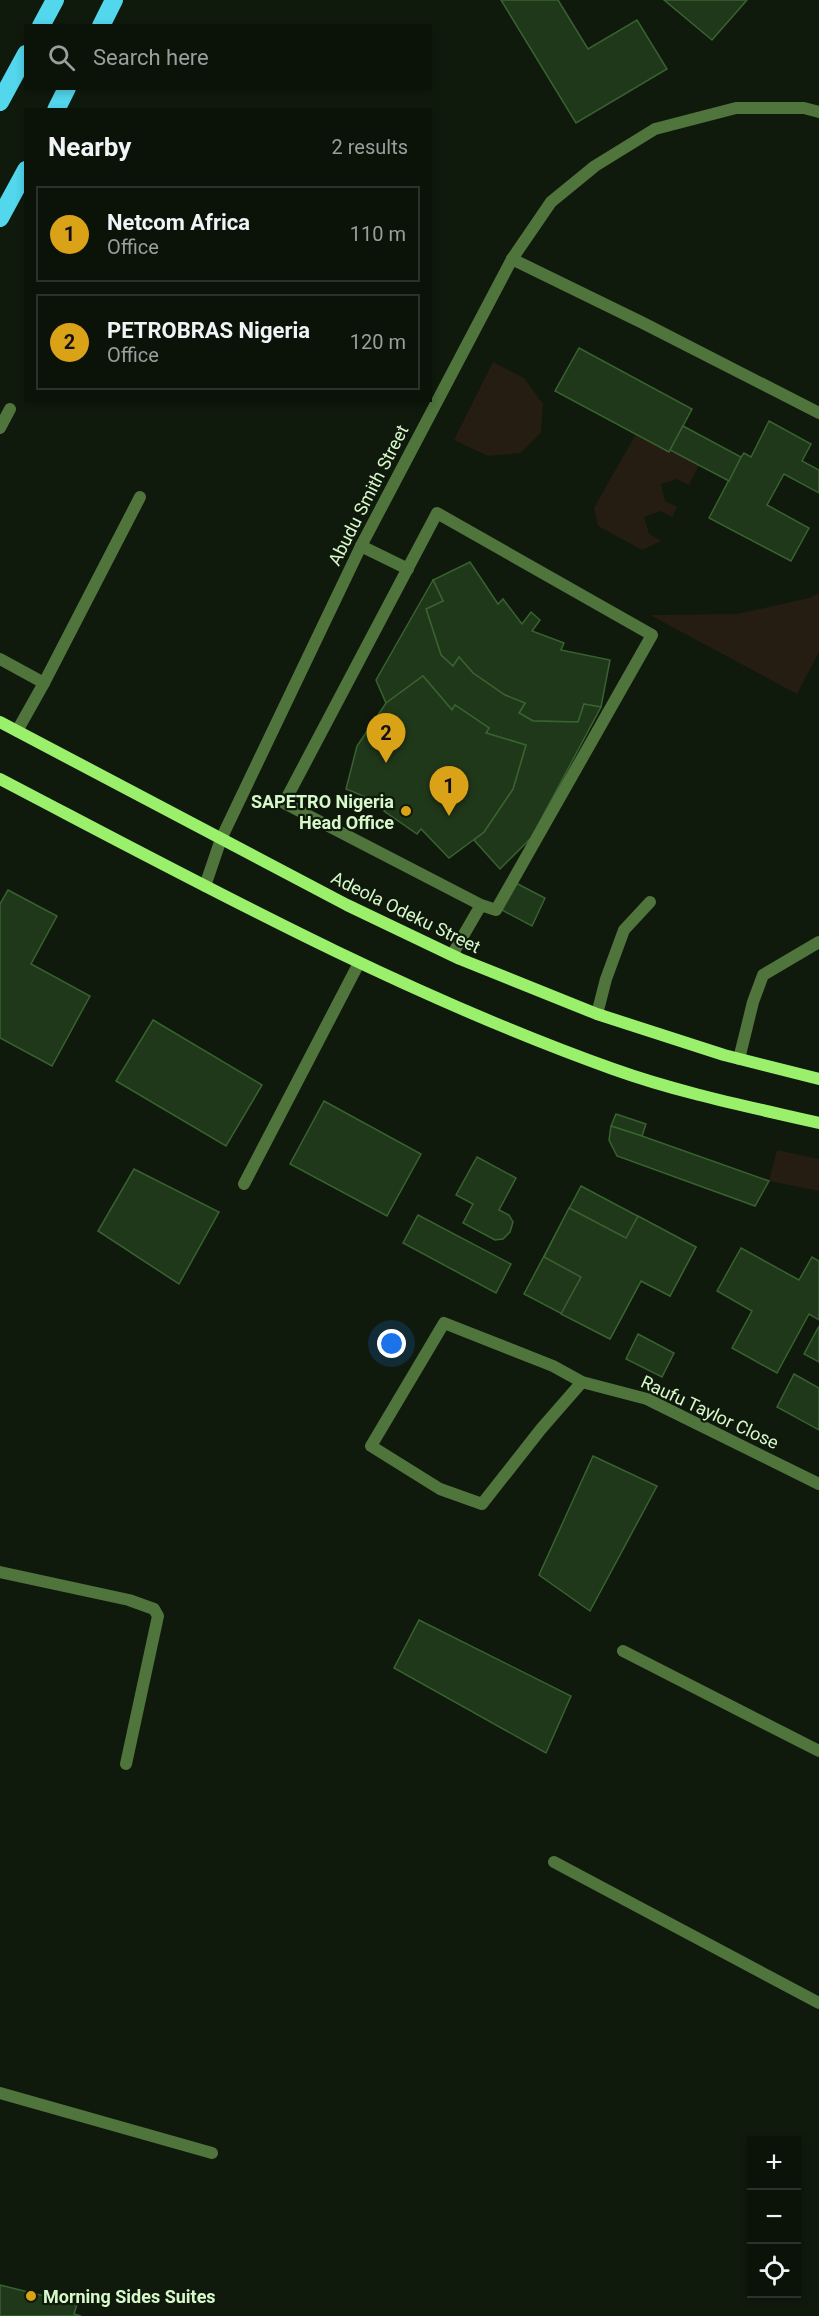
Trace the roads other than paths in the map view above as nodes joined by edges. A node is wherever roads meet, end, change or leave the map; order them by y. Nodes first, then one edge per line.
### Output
1 (55, 0) edge
2 (114, 0) edge
3 (42, 24) edge
4 (102, 24) edge
5 (24, 58) edge
6 (67, 90) edge
7 (0, 102) edge
8 (57, 108) edge
9 (819, 112) edge
10 (24, 174) edge
11 (0, 218) edge
12 (512, 259) junction
13 (10, 409) dead end
14 (819, 413) edge
15 (0, 428) edge
16 (140, 497) dead end
17 (361, 546) junction
18 (408, 569) junction
19 (0, 659) edge
20 (44, 683) junction
21 (0, 722) edge
22 (17, 731) junction
23 (0, 779) edge
24 (220, 839) junction
25 (206, 886) junction
26 (650, 902) dead end
27 (481, 905) junction
28 (819, 942) edge
29 (452, 955) junction
30 (359, 963) junction
31 (597, 1014) junction
32 (739, 1059) junction
33 (819, 1079) edge
34 (819, 1123) edge
35 (244, 1184) dead end
36 (582, 1382) junction
37 (819, 1484) edge
38 (0, 1572) edge
39 (623, 1652) dead end
40 (819, 1751) edge
41 (126, 1764) dead end
42 (554, 1862) dead end
43 (819, 2003) edge
44 (0, 2093) edge
45 (212, 2153) dead end

1 - 3 highway
2 - 4 highway
5 - 7 highway
6 - 8 highway
9 - 12 street, Abudu Smith Street
10 - 11 highway
12 - 14 street
12 - 17 street, Abudu Smith Street
13 - 15 street
16 - 20 street
17 - 18 street
17 - 24 street, Abudu Smith Street
18 - 27 street
18 - 27 street
19 - 20 street
20 - 22 street
21 - 22 main road, Adeola Odeku Street
22 - 24 main road, Adeola Odeku Street
23 - 25 main road
24 - 25 street, Abudu Smith Street
24 - 29 main road, Adeola Odeku Street
25 - 30 main road
26 - 31 street
27 - 29 street
28 - 32 street
29 - 31 main road, Adeola Odeku Street
30 - 34 main road
30 - 35 street
31 - 32 main road, Adeola Odeku Street
32 - 33 main road, Adeola Odeku Street
36 - 36 street, Raufu Taylor Close
36 - 37 street, Raufu Taylor Close
38 - 41 street
39 - 40 street
42 - 43 street
44 - 45 street

